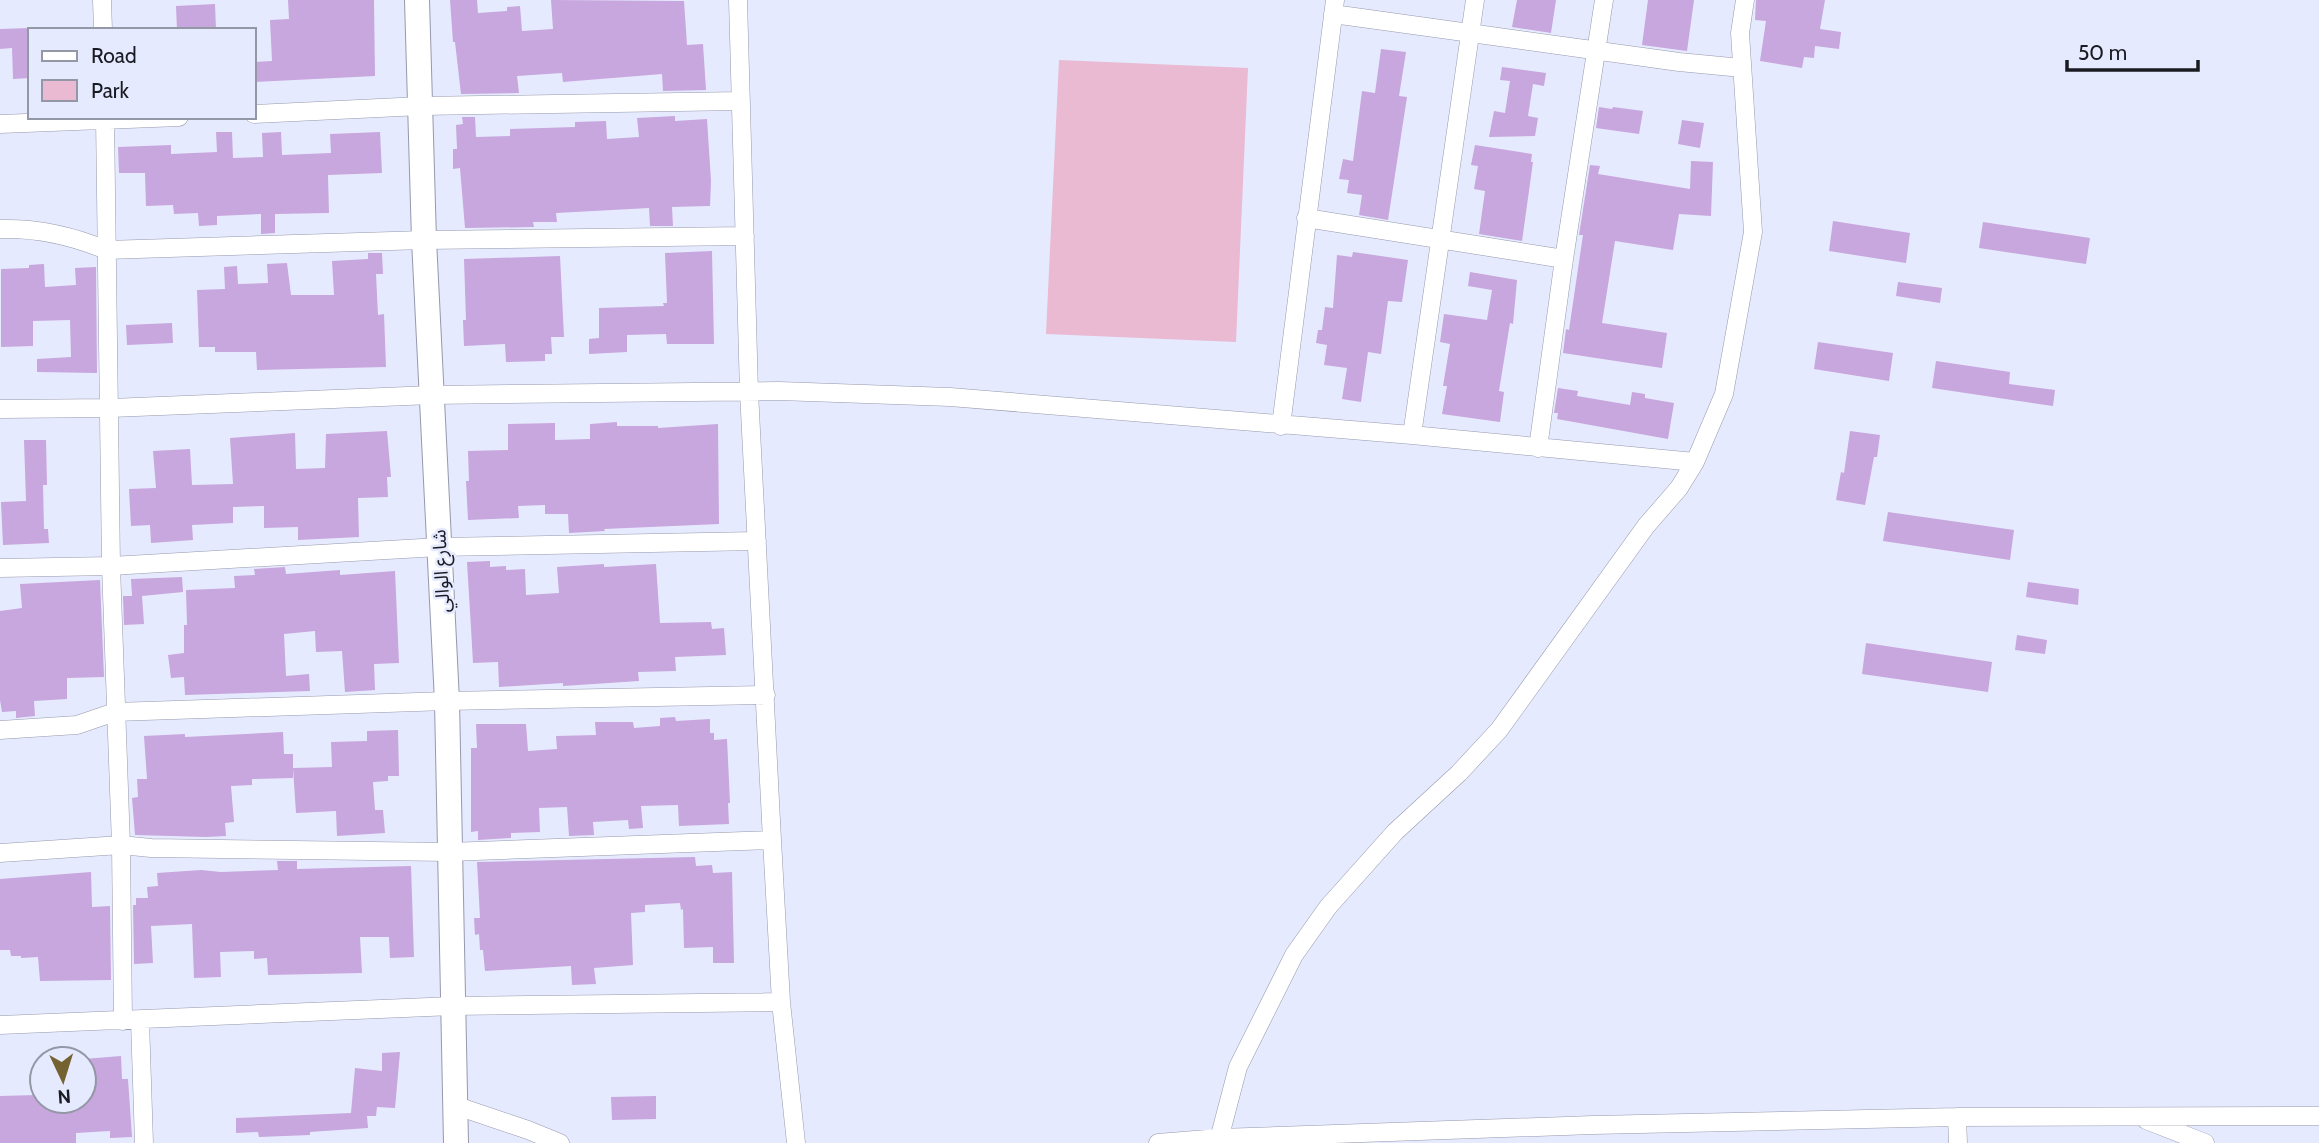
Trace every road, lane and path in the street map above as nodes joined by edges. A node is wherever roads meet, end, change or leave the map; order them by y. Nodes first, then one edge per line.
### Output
1 (102, 0) edge
2 (417, 0) edge
3 (738, 0) edge
4 (1475, 0) edge
5 (1604, 0) edge
6 (1745, 0) edge
7 (1334, 7) edge
8 (103, 28) edge
9 (1470, 32) junction
10 (1597, 49) junction
11 (1742, 68) junction
12 (741, 101) junction
13 (421, 106) junction
14 (256, 114) edge
15 (105, 119) edge
16 (0, 124) edge
17 (1306, 218) junction
18 (0, 229) edge
19 (745, 236) junction
20 (1439, 238) junction
21 (424, 240) junction
22 (106, 250) junction
23 (1564, 258) junction
24 (750, 392) junction
25 (432, 395) junction
26 (111, 408) junction
27 (0, 409) edge
28 (1281, 426) junction
29 (1412, 435) junction
30 (1538, 448) junction
31 (1695, 462) junction
32 (757, 541) junction
33 (439, 547) junction
34 (111, 566) junction
35 (0, 568) edge
36 (766, 695) junction
37 (447, 701) junction
38 (115, 712) junction
39 (0, 730) edge
40 (772, 840) junction
41 (121, 845) junction
42 (449, 852) junction
43 (0, 853) edge
44 (781, 1002) junction
45 (453, 1006) junction
46 (132, 1021) junction
47 (0, 1025) edge
48 (454, 1105) junction
49 (2319, 1115) edge
50 (1957, 1116) junction
51 (2138, 1117) junction
52 (1218, 1141) edge
53 (144, 1143) edge
54 (456, 1143) edge
55 (559, 1143) edge
56 (796, 1143) edge
57 (1158, 1143) edge
58 (1958, 1143) edge
59 (2205, 1143) edge

1 - 8 street
2 - 13 main road, شارع الوالي
3 - 12 street
4 - 9 street
5 - 10 street
6 - 11 street
7 - 9 street
7 - 17 street
9 - 10 street
9 - 20 street
10 - 11 street
10 - 23 street
11 - 31 street
12 - 13 street
12 - 19 street
13 - 14 street
13 - 21 main road, شارع الوالي
15 - 16 street
15 - 22 street
17 - 20 street
17 - 28 street
18 - 22 street
19 - 21 street
19 - 24 street
20 - 23 street
20 - 29 street
21 - 22 street
21 - 25 main road, شارع الوالي
22 - 26 street
23 - 30 street
24 - 25 street
24 - 28 street
24 - 32 street
25 - 26 street
25 - 33 main road, شارع الوالي
26 - 27 street
26 - 34 street
28 - 29 street
29 - 30 street
30 - 31 street
31 - 52 street
32 - 33 street
32 - 36 street
33 - 34 street
33 - 37 main road, شارع الوالي
34 - 35 street
34 - 38 street
36 - 37 street
36 - 40 street
37 - 38 street
37 - 42 main road, شارع الوالي
38 - 39 street
38 - 41 street
40 - 42 street
40 - 44 street
41 - 42 street
41 - 43 street
41 - 46 street
42 - 45 main road, شارع الوالي
44 - 45 street
44 - 56 street
45 - 46 street
45 - 48 main road, شارع الوالي
46 - 47 street
46 - 53 street
48 - 54 main road, شارع الوالي
48 - 55 street
49 - 51 street
50 - 51 street
50 - 52 street
50 - 58 street
51 - 59 street
52 - 57 street

